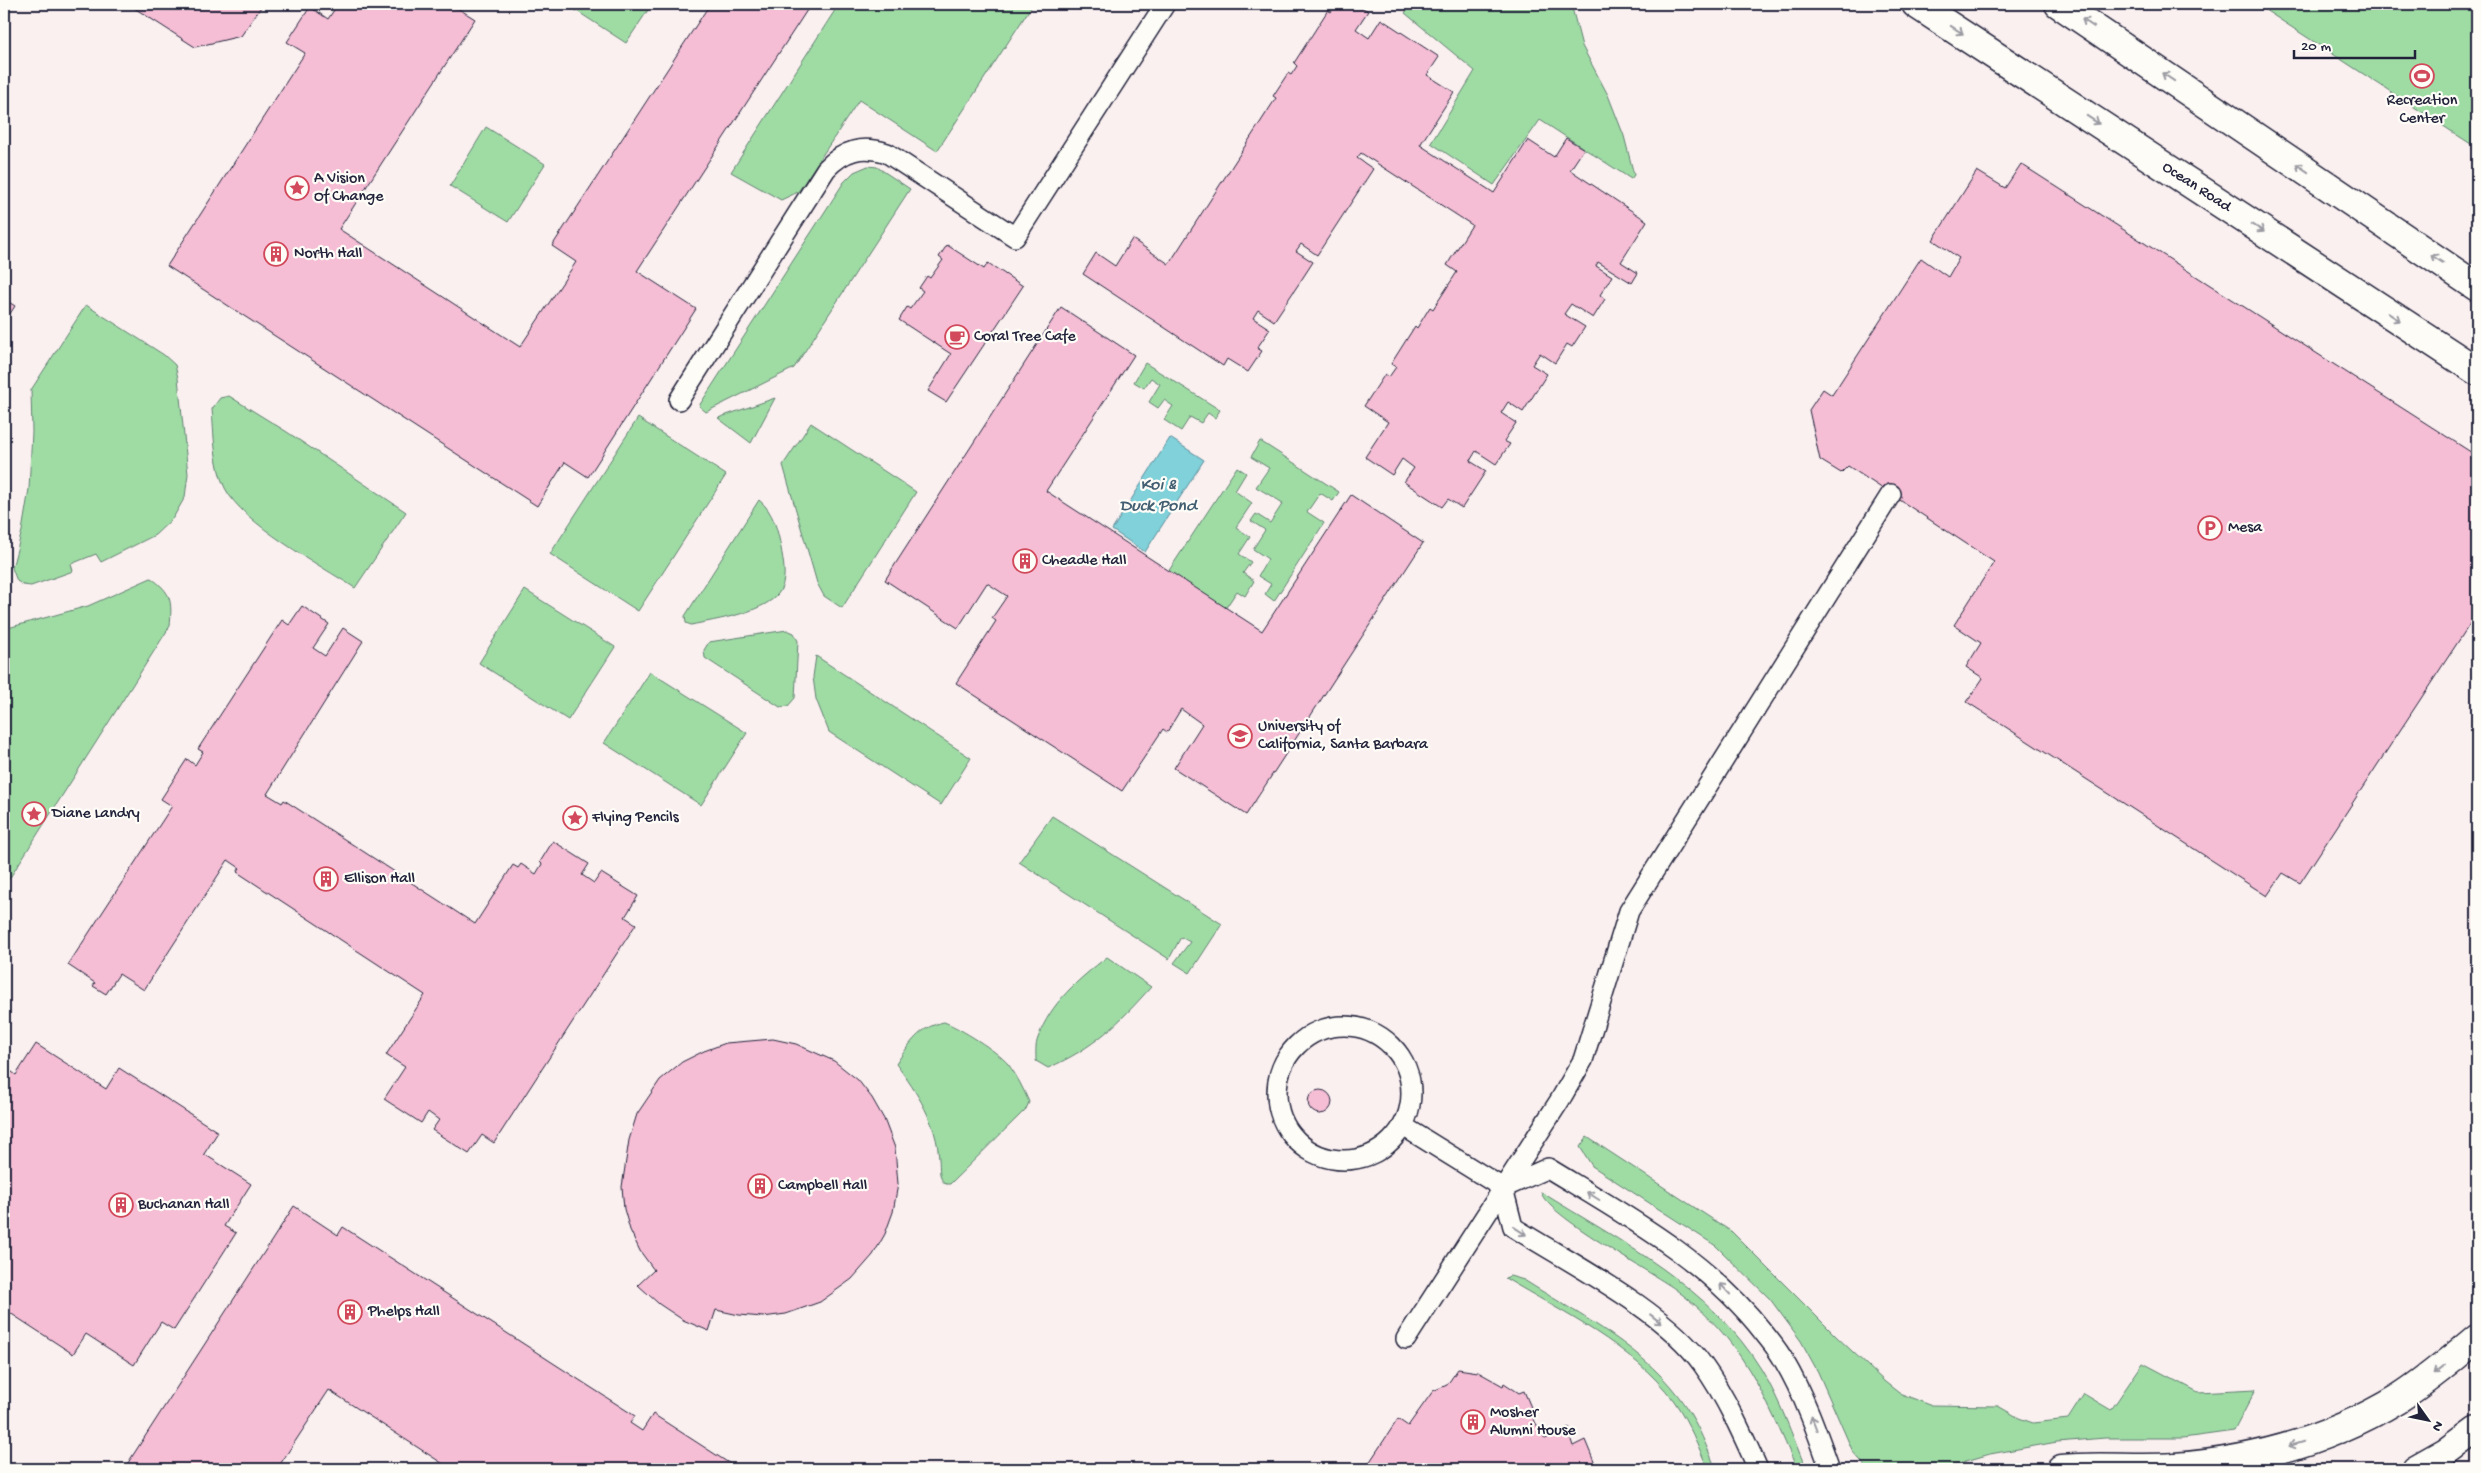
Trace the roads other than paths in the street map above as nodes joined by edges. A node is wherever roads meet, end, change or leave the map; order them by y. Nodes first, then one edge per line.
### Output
1 (1165, 4) edge
2 (1916, 4) edge
3 (2059, 4) edge
4 (2477, 287) edge
5 (2477, 371) edge
6 (679, 400) dead end
7 (1891, 494) dead end
8 (1403, 1126) junction
9 (1503, 1188) junction
10 (2477, 1338) edge
11 (1406, 1339) dead end
12 (2477, 1429) edge
13 (1758, 1469) edge
14 (1830, 1469) edge
15 (2061, 1469) edge
16 (2416, 1469) edge

1 - 6 lane
2 -> 5 main road, Ocean Road
4 -> 3 main road
7 - 9 lane
8 - 8 lane
8 - 9 lane
9 - 11 lane
9 -> 13 lane
14 -> 9 lane
10 -> 15 main road
12 - 16 main road

